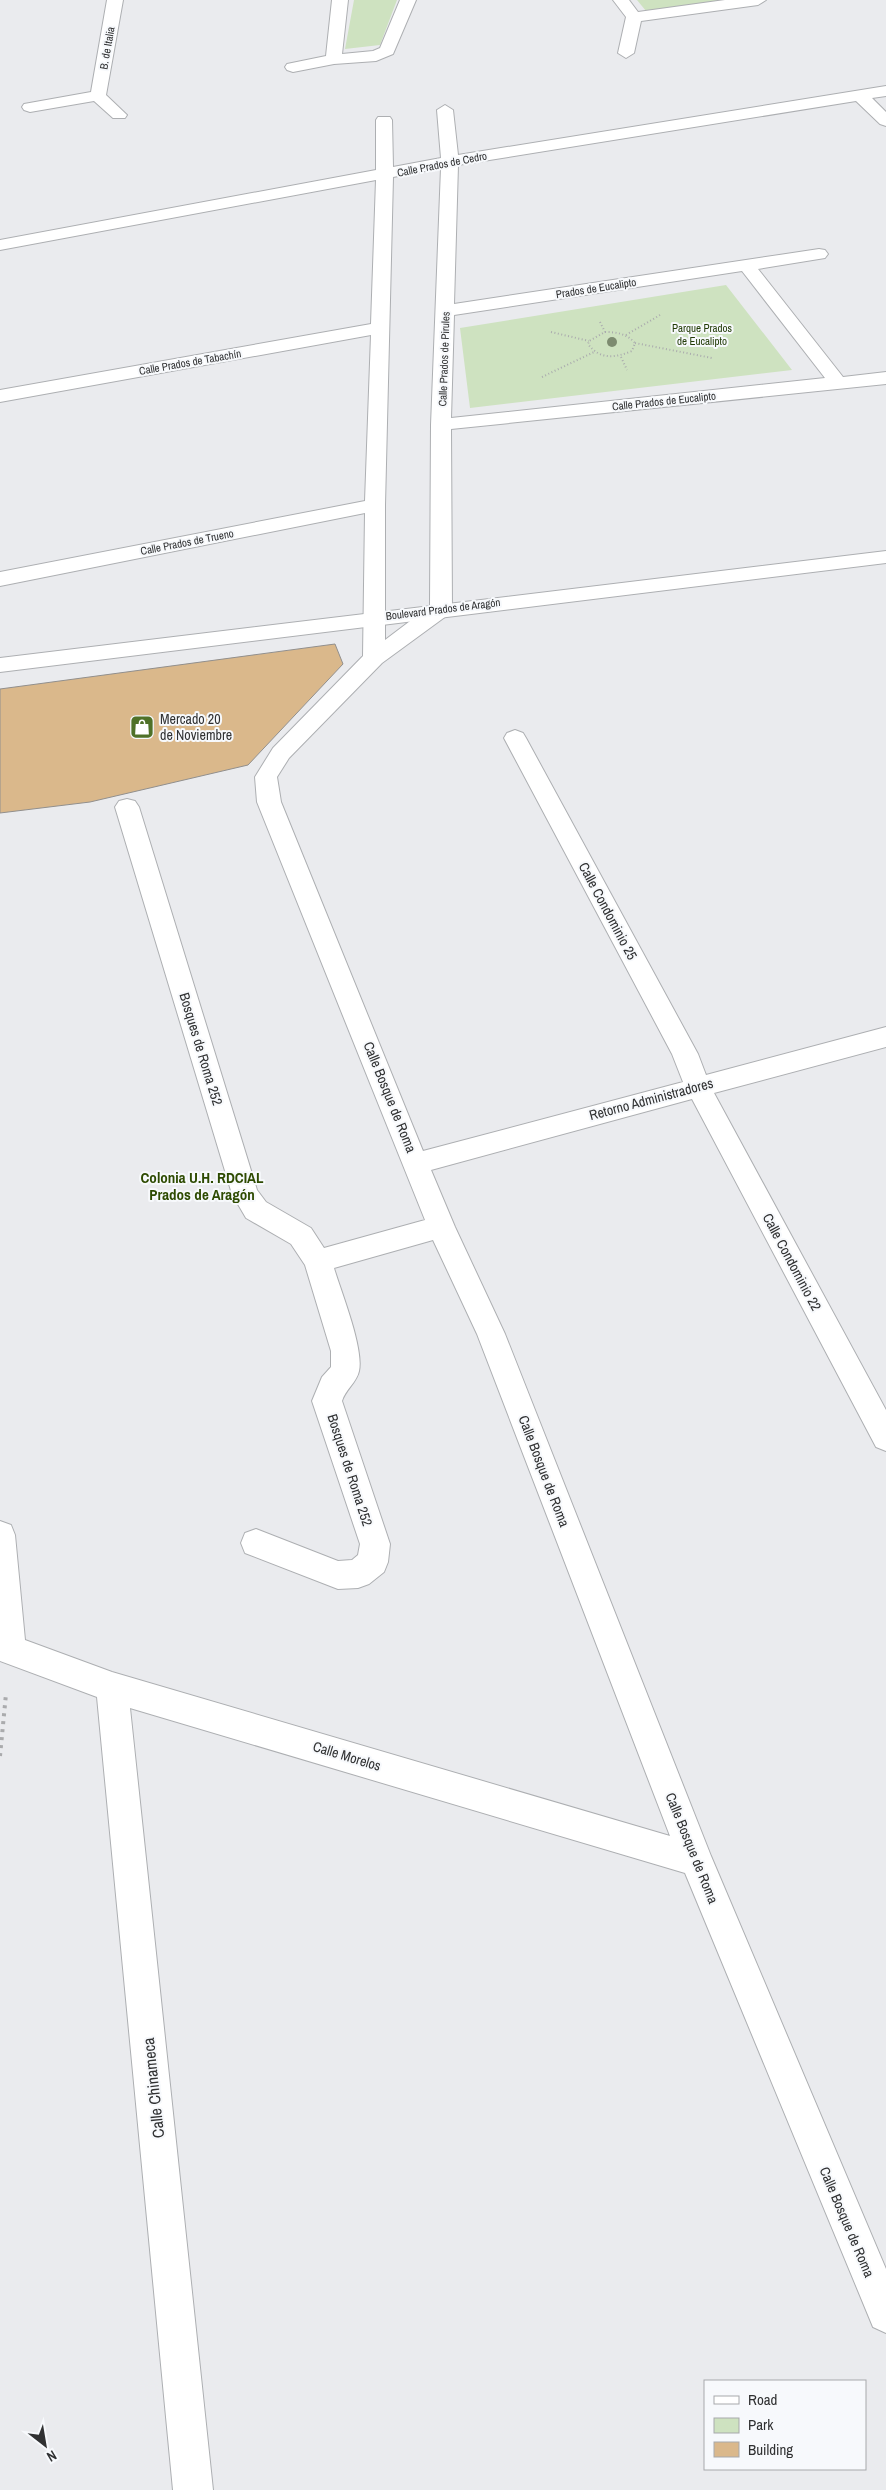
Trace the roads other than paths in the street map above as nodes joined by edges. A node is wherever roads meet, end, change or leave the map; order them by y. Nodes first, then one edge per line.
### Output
1 (115, 0) edge
2 (340, 0) edge
3 (408, 0) edge
4 (621, 0) edge
5 (758, 0) edge
6 (634, 17) junction
7 (626, 53) dead end
8 (334, 59) junction
9 (293, 67) dead end
10 (886, 91) edge
11 (860, 95) junction
12 (98, 96) junction
13 (30, 107) dead end
14 (445, 110) dead end
15 (119, 115) dead end
16 (384, 120) dead end
17 (886, 122) edge
18 (450, 162) junction
19 (385, 175) junction
20 (0, 245) edge
21 (818, 254) dead end
22 (746, 265) junction
23 (446, 311) junction
24 (381, 328) junction
25 (886, 378) edge
26 (838, 383) junction
27 (0, 396) edge
28 (441, 425) junction
29 (375, 505) junction
30 (886, 557) edge
31 (0, 579) edge
32 (441, 609) junction
33 (375, 617) junction
34 (374, 658) junction
35 (0, 665) edge
36 (515, 738) dead end
37 (127, 807) dead end
38 (886, 1037) edge
39 (698, 1087) junction
40 (417, 1163) junction
41 (441, 1227) junction
42 (318, 1261) junction
43 (886, 1438) edge
44 (0, 1535) edge
45 (256, 1543) dead end
46 (5, 1647) edge
47 (112, 1686) junction
48 (696, 1860) junction
49 (886, 2314) edge
50 (193, 2490) edge

1 - 12 street, B. de Italia
2 - 8 street
3 - 8 street
4 - 6 street
5 - 6 street
6 - 7 street
8 - 9 street
10 - 11 street, Calle Prados de Cedro
11 - 17 street
11 - 18 street, Calle Prados de Cedro
12 - 13 street
12 - 15 street
14 - 18 street, Calle Prados de Pirules
16 - 19 street
18 - 19 street, Calle Prados de Cedro
18 - 23 street, Calle Prados de Pirules
19 - 20 street, Calle Prados de Cedro
19 - 24 street
21 - 22 street, Prados de Eucalipto
22 - 23 street, Prados de Eucalipto
22 - 26 street
23 - 28 street, Calle Prados de Pirules
24 - 27 street, Calle Prados de Tabachín
24 - 29 street
25 - 26 street, Calle Prados de Eucalipto
26 - 28 street, Calle Prados de Eucalipto
28 - 32 street, Calle Prados de Pirules
29 - 31 street, Calle Prados de Trueno
29 - 33 street
30 - 32 street, Boulevard Prados de Aragón
32 - 33 street, Boulevard Prados de Aragón
32 - 34 street, Calle Bosque de Roma
33 - 34 street
33 - 35 street, Boulevard Prados de Aragón
34 - 40 street, Calle Bosque de Roma
36 - 39 street, Calle Condominio 25
37 - 42 street, Bosques de Roma 252
38 - 39 street, Retorno Administradores
39 - 40 street, Retorno Administradores
39 - 43 street, Calle Condominio 22
40 - 41 street, Calle Bosque de Roma
41 - 42 street
41 - 48 street, Calle Bosque de Roma
42 - 45 street, Bosques de Roma 252
44 - 46 street
46 - 47 street, Calle Morelos
47 - 48 street, Calle Morelos
47 - 50 street, Calle Chinameca
48 - 49 street, Calle Bosque de Roma

